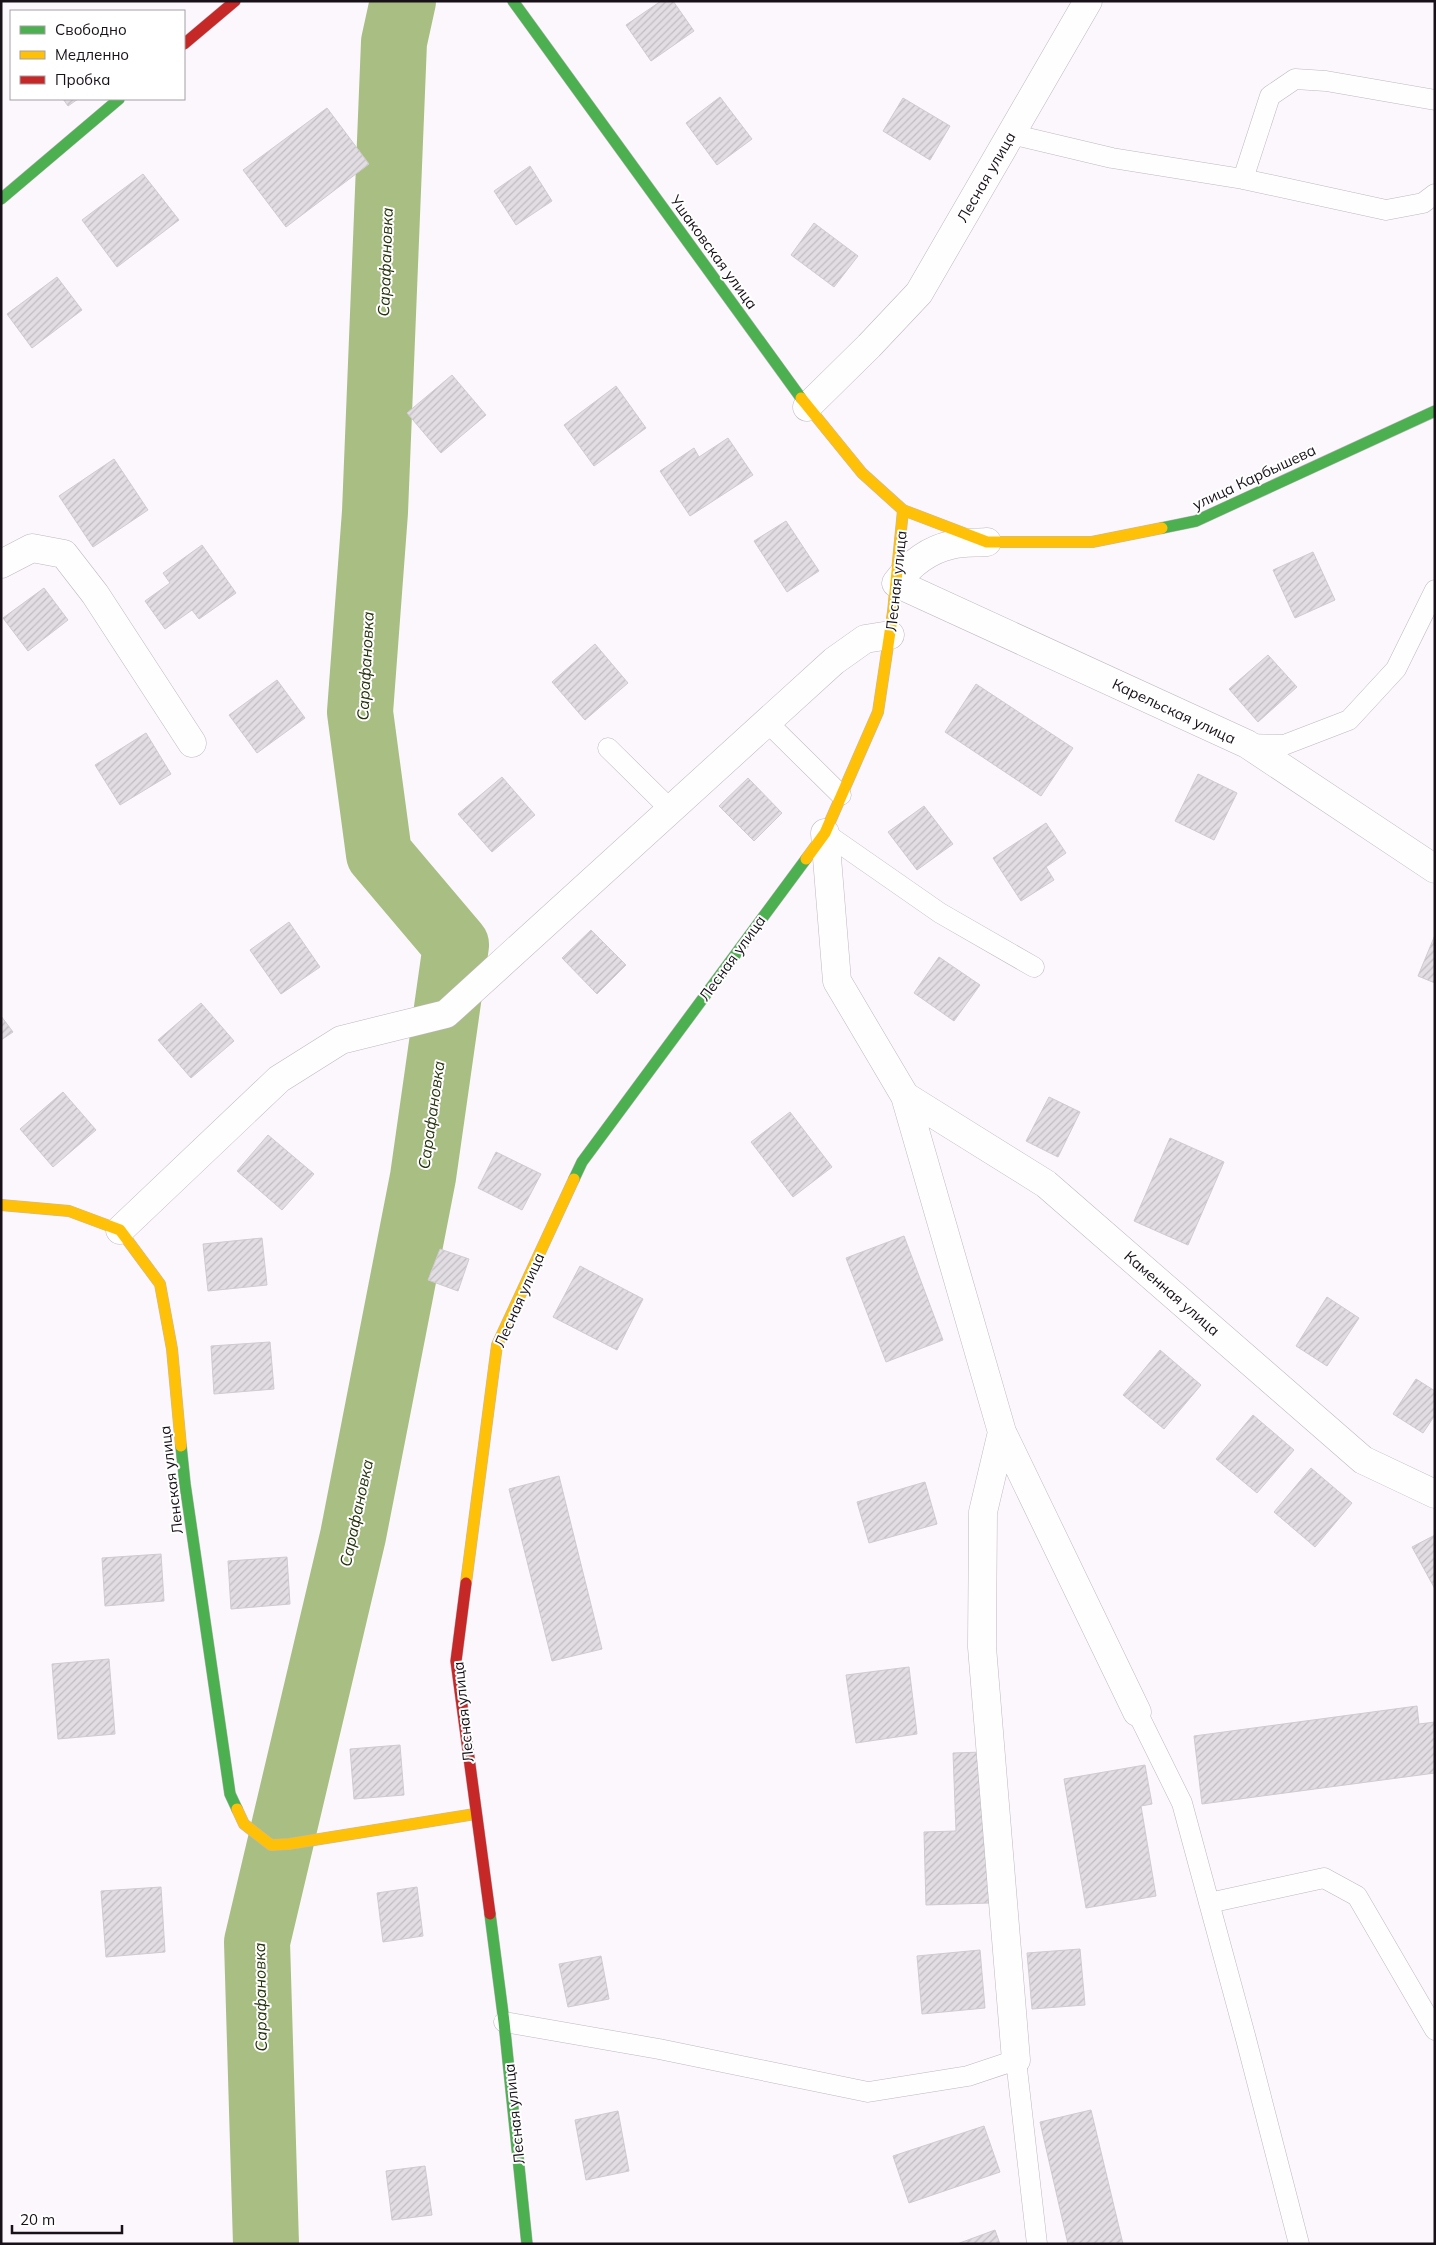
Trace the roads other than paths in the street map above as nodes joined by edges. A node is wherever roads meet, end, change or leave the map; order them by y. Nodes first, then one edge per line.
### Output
1 (235, 1) edge
2 (513, 1) edge
3 (1088, 1) edge
4 (185, 43) edge
5 (118, 100) edge
6 (1435, 100) edge
7 (1011, 134) junction
8 (1243, 179) junction
9 (1435, 194) edge
10 (1, 198) edge
11 (807, 407) junction
12 (1435, 411) edge
13 (903, 510) junction
14 (986, 542) junction
15 (1, 564) edge
16 (896, 583) junction
17 (1435, 590) edge
18 (890, 635) junction
19 (768, 722) junction
20 (192, 743) dead end
21 (1247, 744) junction
22 (608, 748) dead end
23 (841, 795) junction
24 (671, 810) junction
25 (825, 833) junction
26 (1435, 869) edge
27 (1034, 967) dead end
28 (905, 1096) junction
29 (1, 1205) edge
30 (120, 1230) junction
31 (1002, 1432) junction
32 (1435, 1494) edge
33 (1138, 1712) joint
34 (475, 1814) junction
35 (1209, 1903) junction
36 (504, 2022) junction
37 (1435, 2030) edge
38 (1016, 2060) junction
39 (527, 2244) edge
40 (1037, 2244) edge
41 (1299, 2244) edge

1 - 4 street
2 - 11 street, Ушаковская улица
3 - 7 street, Лесная улица
5 - 10 street
6 - 8 lane
7 - 8 lane
7 - 11 street, Лесная улица
8 - 9 lane
11 - 13 street, Ушаковская улица
12 - 14 street, улица Карбышева
13 - 14 street, улица Карбышева
13 - 16 street, Лесная улица
14 - 16 street
15 - 20 street
16 - 18 street, Лесная улица
16 - 21 street, Карельская улица
17 - 21 lane
18 - 19 street
18 - 23 street, Лесная улица
19 - 23 lane
19 - 24 street
21 - 26 street, Карельская улица
22 - 24 lane
23 - 25 street, Лесная улица
24 - 30 street
25 - 27 lane
25 - 28 street
25 - 34 street, Лесная улица
28 - 31 street
28 - 32 street, Каменная улица
29 - 30 street
30 - 34 street, Ленская улица
31 - 33 street
31 - 38 street
33 - 35 lane
34 - 36 street, Лесная улица
35 - 37 lane
35 - 41 lane
36 - 38 lane
36 - 39 street, Лесная улица
38 - 40 lane

